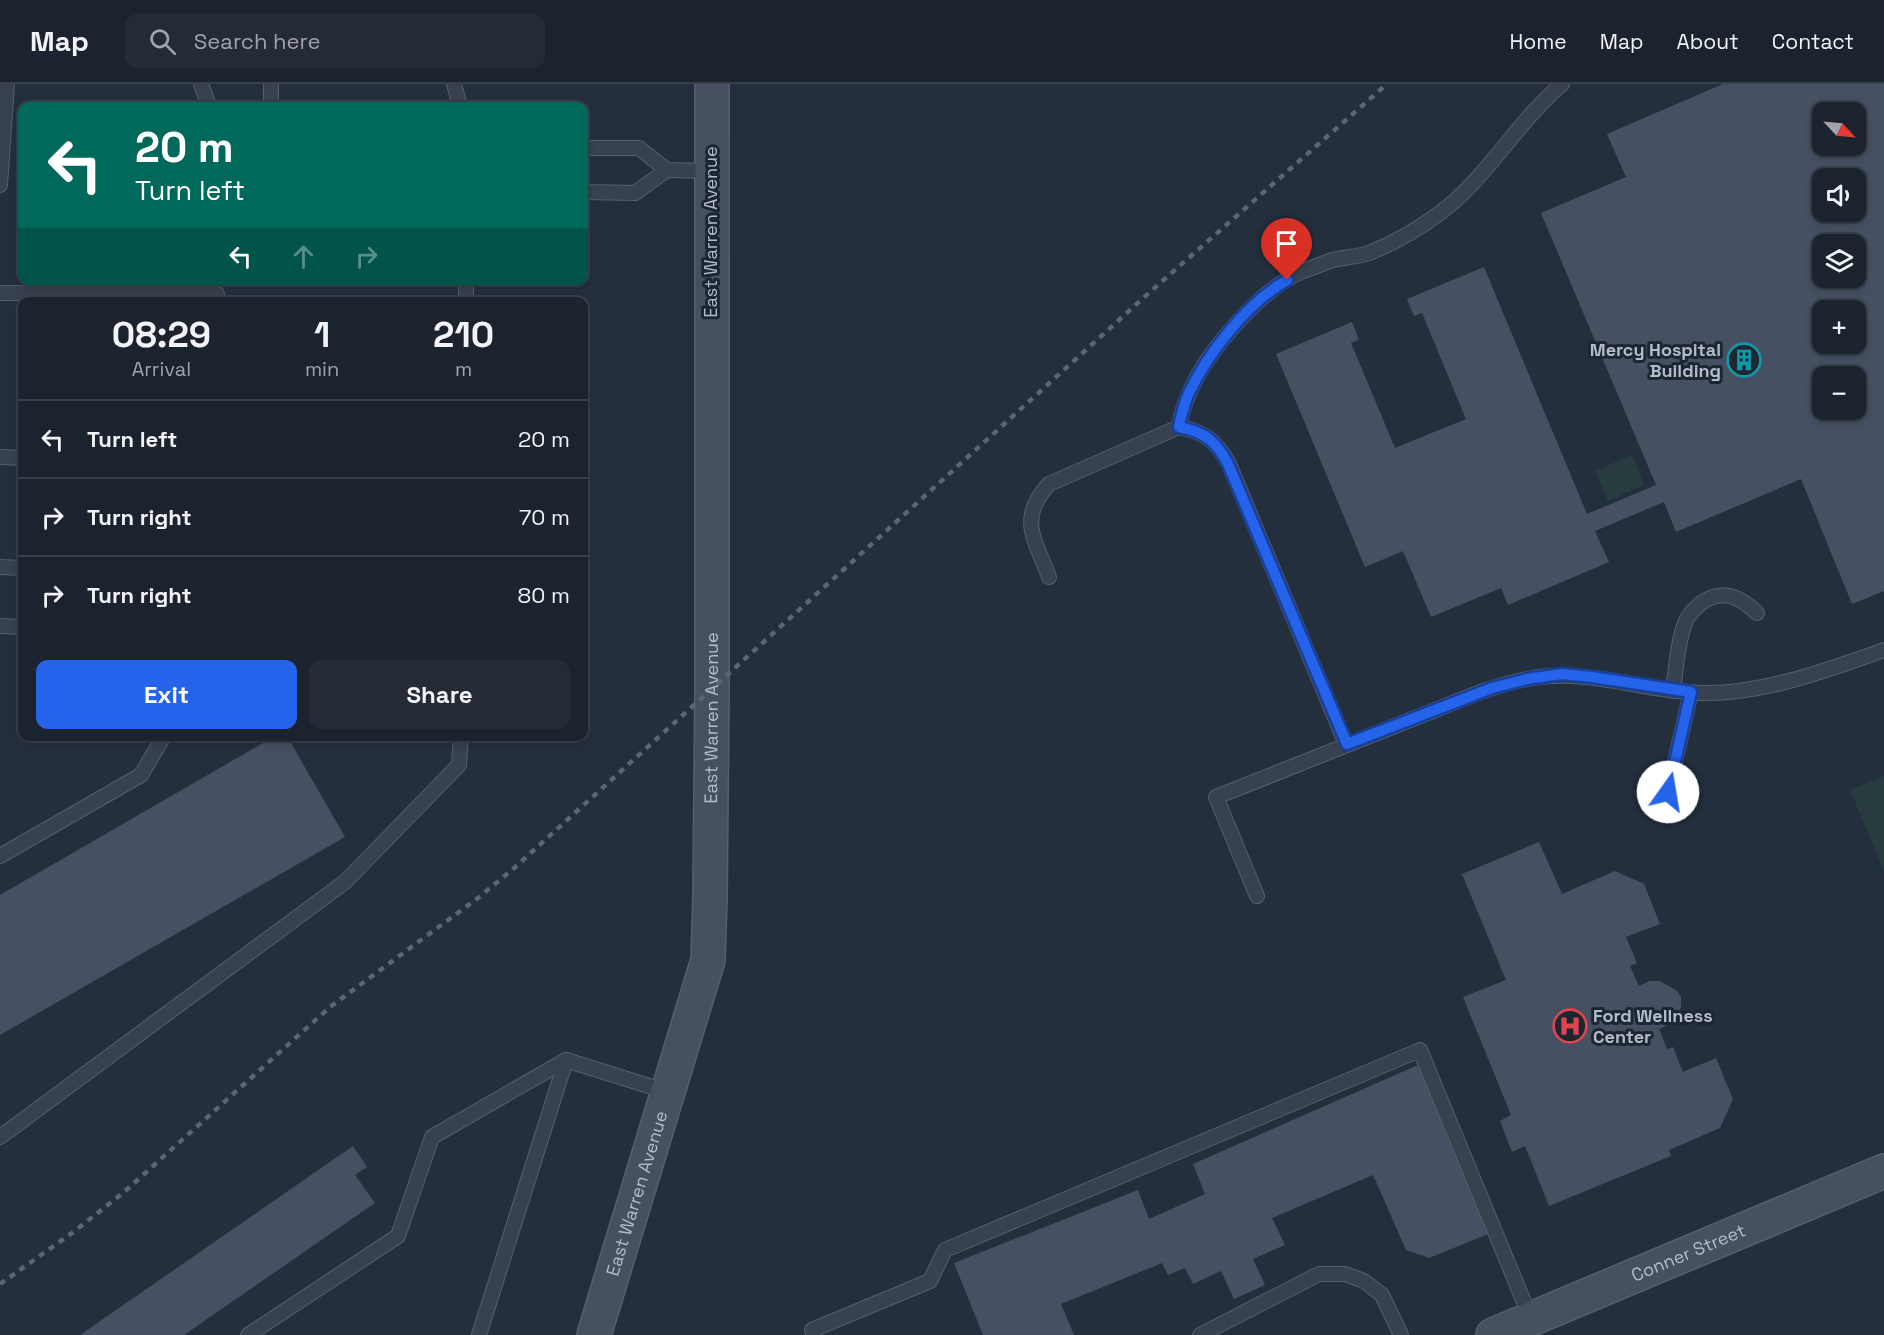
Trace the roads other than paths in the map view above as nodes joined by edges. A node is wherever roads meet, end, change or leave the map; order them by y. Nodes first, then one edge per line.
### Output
1 (7, 84) edge
2 (201, 84) edge
3 (271, 84) edge
4 (454, 84) edge
5 (712, 84) edge
6 (1562, 84) edge
7 (208, 102) edge
8 (271, 102) edge
9 (459, 102) edge
10 (588, 147) edge
11 (667, 170) junction
12 (712, 171) junction
13 (0, 185) edge
14 (588, 192) edge
15 (0, 292) edge
16 (217, 292) edge
17 (1179, 427) junction
18 (0, 457) edge
19 (18, 458) edge
20 (0, 567) edge
21 (18, 568) edge
22 (1049, 577) dead end
23 (1757, 613) dead end
24 (0, 626) edge
25 (18, 627) edge
26 (1884, 650) edge
27 (1673, 690) junction
28 (1691, 692) junction
29 (161, 741) edge
30 (461, 741) edge
31 (1347, 744) junction
32 (1668, 792) dead end
33 (0, 856) edge
34 (1257, 896) dead end
35 (567, 1060) junction
36 (668, 1092) junction
37 (0, 1137) edge
38 (1884, 1171) edge
39 (1531, 1319) junction
40 (248, 1335) edge
41 (479, 1335) edge
42 (594, 1335) edge
43 (814, 1335) edge
44 (1200, 1335) edge
45 (1401, 1335) edge
46 (1493, 1335) edge

1 - 13 lane
2 - 7 lane
3 - 8 lane
4 - 9 lane
5 - 12 main road, East Warren Avenue
6 - 17 lane
10 - 11 lane
11 - 12 lane
11 - 14 lane
12 - 36 main road, East Warren Avenue
15 - 16 lane
17 - 22 lane
17 - 31 lane
18 - 19 lane
20 - 21 lane
23 - 27 lane
24 - 25 lane
26 - 28 lane
27 - 28 lane
27 - 31 lane
28 - 32 lane
29 - 33 lane
30 - 37 lane
31 - 34 lane
35 - 36 lane
35 - 40 lane
35 - 41 lane
36 - 42 main road, East Warren Avenue
38 - 39 main road, Conner Street
39 - 43 lane
39 - 46 main road, Conner Street
44 - 45 lane

